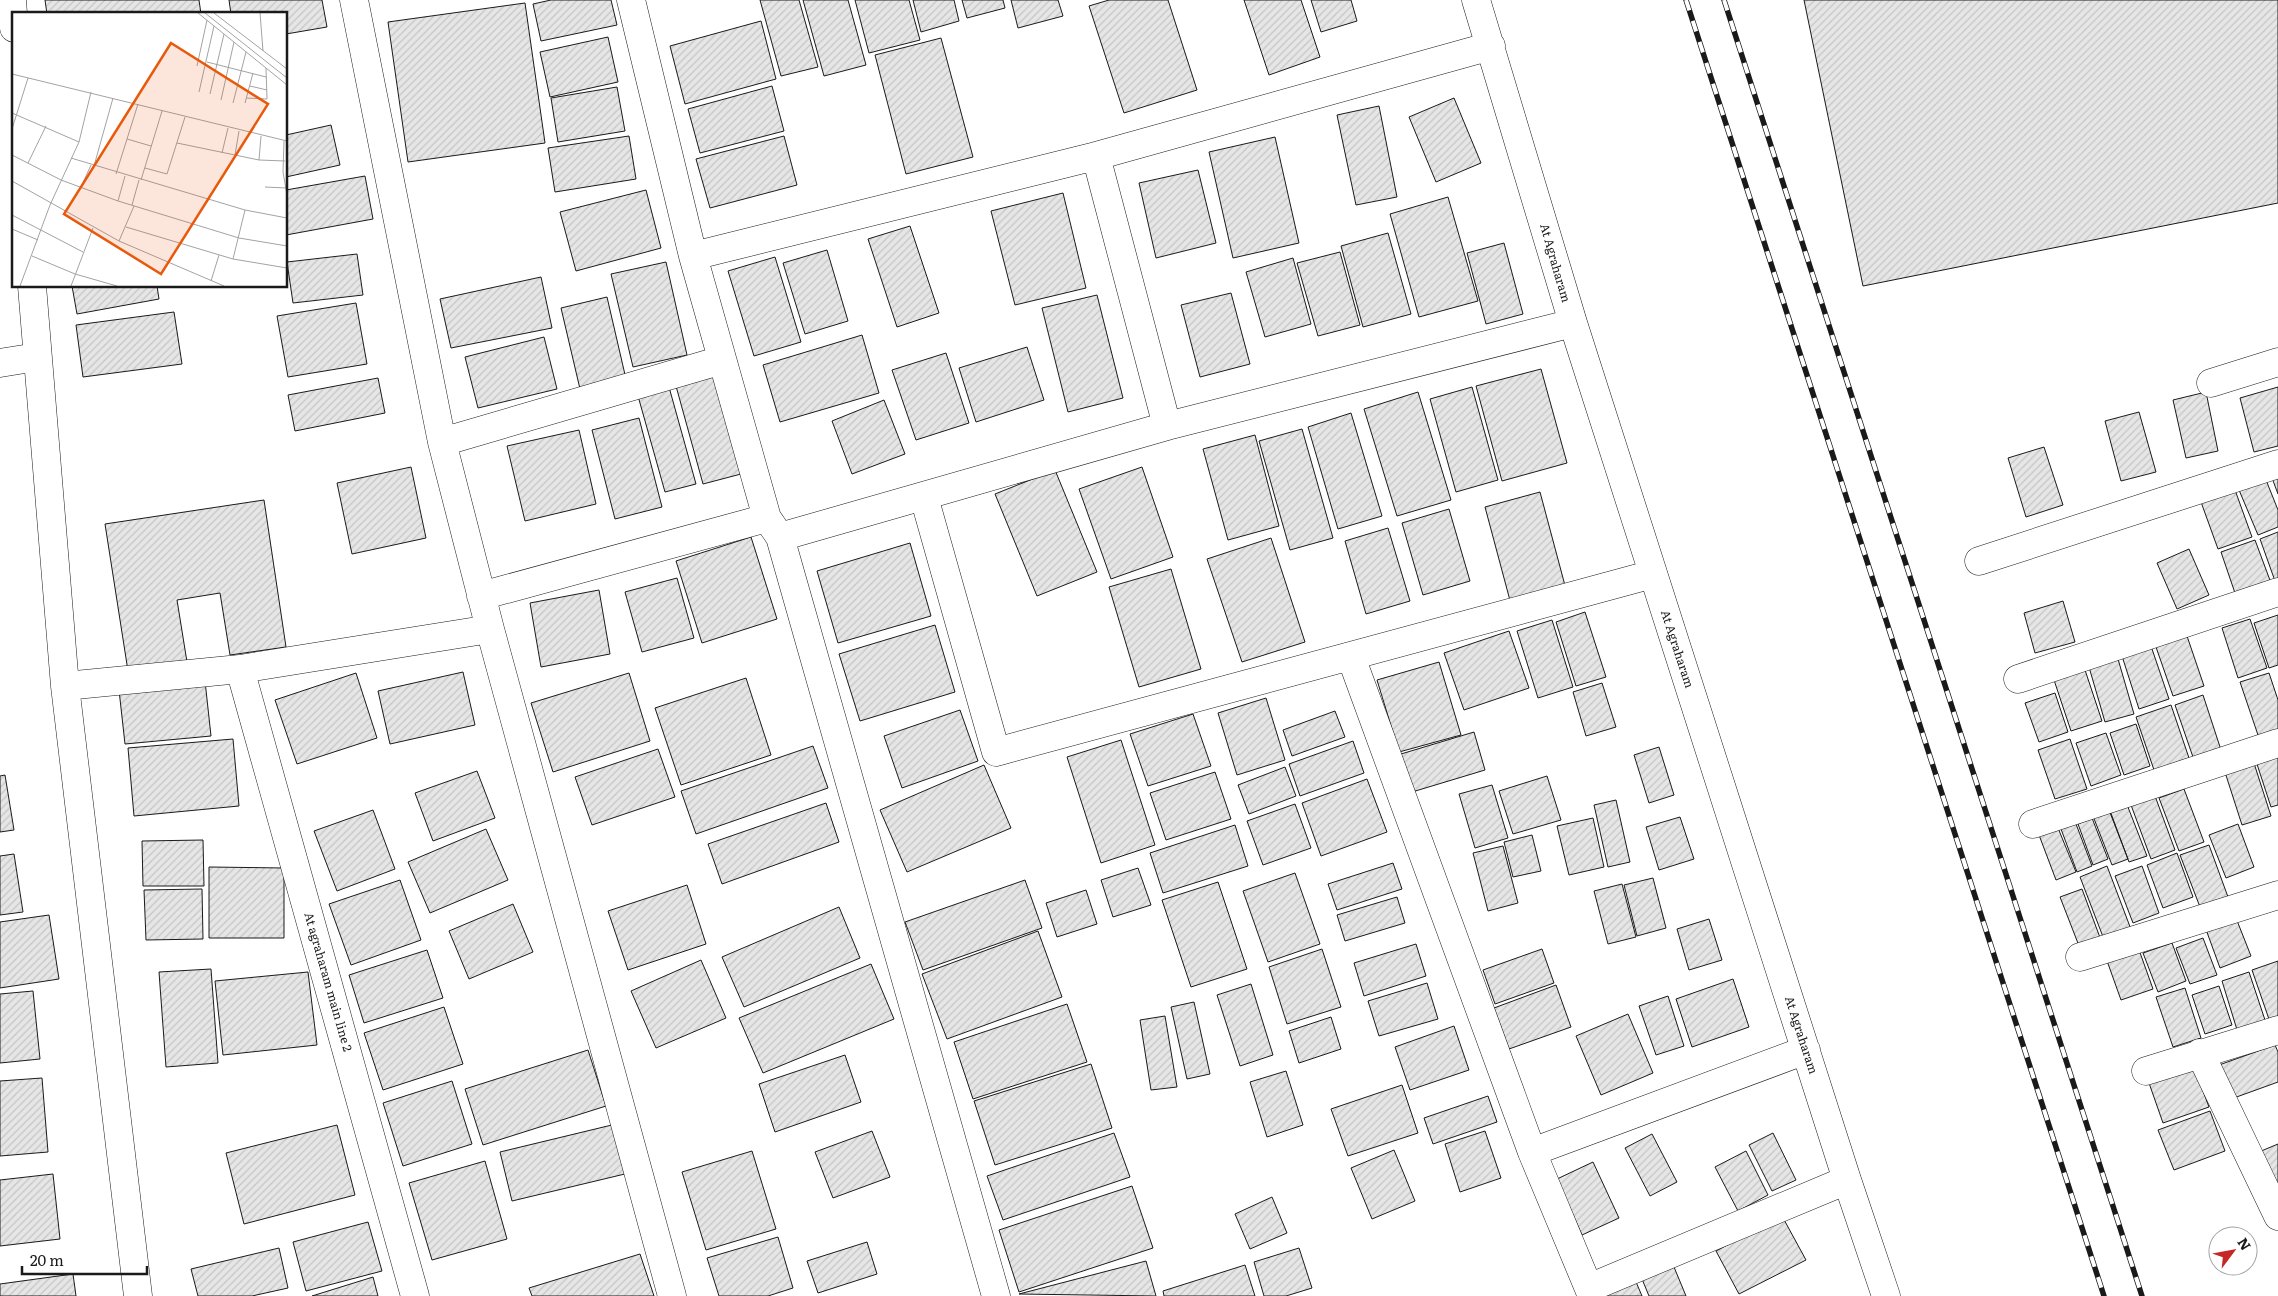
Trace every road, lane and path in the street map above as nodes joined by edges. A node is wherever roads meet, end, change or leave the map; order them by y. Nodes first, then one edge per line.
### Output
1 (631, 0) edge
2 (1476, 0) edge
3 (362, 1) edge
4 (1491, 46) junction
5 (1096, 156) junction
6 (693, 256) junction
7 (32, 288) edge
8 (1573, 323) junction
9 (37, 357) junction
10 (722, 360) junction
11 (2278, 362) edge
12 (0, 363) edge
13 (2211, 383) dead end
14 (1167, 426) junction
15 (442, 442) junction
16 (2278, 464) edge
17 (924, 497) junction
18 (774, 528) junction
19 (1979, 561) dead end
20 (1653, 574) junction
21 (2278, 592) edge
22 (481, 596) junction
23 (490, 629) junction
24 (1351, 657) junction
25 (240, 668) junction
26 (2018, 679) dead end
27 (65, 686) junction
28 (2278, 742) edge
29 (2033, 824) dead end
30 (2278, 895) edge
31 (2080, 957) dead end
32 (2278, 1030) edge
33 (1806, 1050) junction
34 (2200, 1053) junction
35 (2146, 1071) dead end
36 (1532, 1152) junction
37 (1847, 1180) junction
38 (2278, 1216) edge
39 (1590, 1292) edge
40 (138, 1296) edge
41 (415, 1296) edge
42 (672, 1296) edge
43 (996, 1296) edge
44 (1886, 1296) edge

1 - 6 street
2 - 4 street, At Agraharam
3 - 15 street
4 - 5 street
4 - 8 street, At Agraharam
5 - 6 street
5 - 14 street
6 - 10 street
7 - 9 street
8 - 14 street
8 - 20 street, At Agraharam
9 - 12 street
9 - 27 street
10 - 15 street
10 - 18 street
11 - 13 street
14 - 17 street
15 - 22 street
16 - 19 street
17 - 18 street
17 - 24 street
18 - 22 street
18 - 43 street
20 - 24 street
20 - 33 street, At Agraharam
21 - 26 street
22 - 23 street
23 - 25 street
23 - 42 street
24 - 36 street
25 - 27 street
25 - 41 street, At agraharam main line 2
27 - 40 street
28 - 29 street
30 - 31 street
32 - 34 street
33 - 36 street
33 - 37 street, At Agraharam
34 - 35 street
34 - 38 street
36 - 39 street
37 - 39 street
37 - 44 street, At Agraharam

